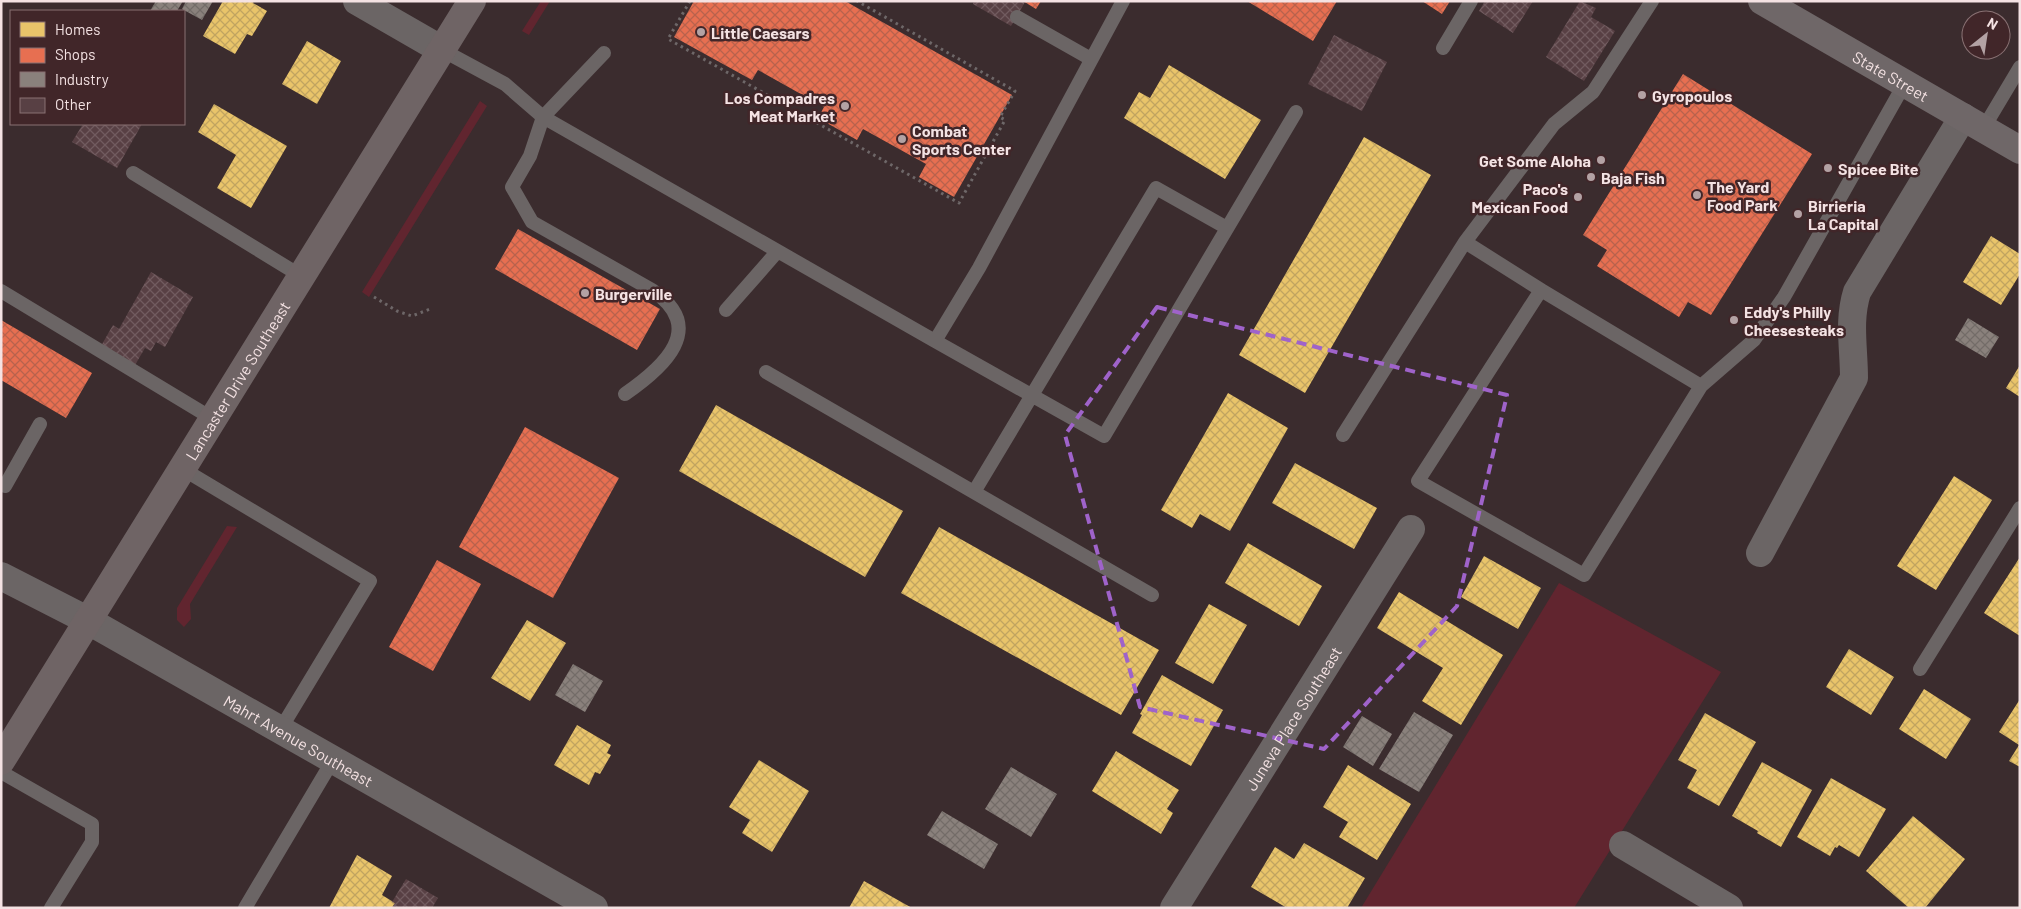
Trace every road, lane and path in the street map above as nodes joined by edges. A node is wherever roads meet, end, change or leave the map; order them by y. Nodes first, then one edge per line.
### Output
1 (357, 1) edge
2 (472, 1) edge
3 (690, 1) edge
4 (858, 1) edge
5 (1124, 1) edge
6 (1472, 1) edge
7 (1652, 1) edge
8 (1762, 1) edge
9 (1016, 17) dead end
10 (1443, 48) dead end
11 (442, 50) junction
12 (604, 53) dead end
13 (1091, 59) junction
14 (2020, 68) edge
15 (1905, 83) junction
16 (1296, 112) dead end
17 (543, 117) junction
18 (1973, 123) junction
19 (2020, 150) edge
20 (133, 173) dead end
21 (1228, 228) junction
22 (1465, 242) junction
23 (777, 252) junction
24 (301, 276) junction
25 (1541, 290) junction
26 (1, 291) edge
27 (374, 297) dead end
28 (430, 309) dead end
29 (726, 310) dead end
30 (935, 341) junction
31 (766, 372) dead end
32 (1700, 386) junction
33 (625, 394) dead end
34 (1031, 395) junction
35 (213, 419) junction
36 (40, 424) dead end
37 (1343, 435) dead end
38 (182, 468) junction
39 (1, 484) edge
40 (974, 492) junction
41 (2020, 508) edge
42 (1411, 528) dead end
43 (1760, 553) dead end
44 (1, 576) edge
45 (1152, 596) dead end
46 (87, 620) junction
47 (1920, 669) dead end
48 (280, 730) junction
49 (333, 760) junction
50 (1, 761) edge
51 (1, 772) edge
52 (1623, 845) dead end
53 (52, 908) edge
54 (245, 908) edge
55 (594, 908) edge
56 (1174, 908) edge
57 (1730, 908) edge

1 - 11 street
2 - 11 main road, Lancaster Drive Southeast
3 - 4 path
5 - 13 lane
6 - 10 lane
7 - 22 lane
8 - 15 main road, State Street
9 - 13 lane
11 - 17 lane
11 - 24 main road, Lancaster Drive Southeast
12 - 17 lane
13 - 30 lane
14 - 18 lane
15 - 18 main road, State Street
15 - 32 lane
16 - 21 lane
17 - 23 lane
17 - 33 lane
18 - 19 main road, State Street
18 - 43 street
20 - 24 lane
21 - 34 lane
21 - 34 lane
22 - 25 lane
22 - 37 lane
23 - 29 lane
23 - 30 lane
24 - 35 main road, Lancaster Drive Southeast
25 - 32 lane
25 - 32 lane
26 - 35 lane
27 - 28 path
30 - 34 lane
31 - 40 lane
34 - 40 lane
35 - 38 main road, Lancaster Drive Southeast
36 - 39 lane
38 - 46 main road, Lancaster Drive Southeast
38 - 48 lane
40 - 45 lane
41 - 47 lane
42 - 56 street, Juneva Place Southeast
44 - 46 street, Mahrt Avenue Southeast
46 - 48 street, Mahrt Avenue Southeast
46 - 50 main road, Lancaster Drive Southeast
48 - 49 street, Mahrt Avenue Southeast
49 - 54 lane
49 - 55 street, Mahrt Avenue Southeast
51 - 53 lane
52 - 57 street

